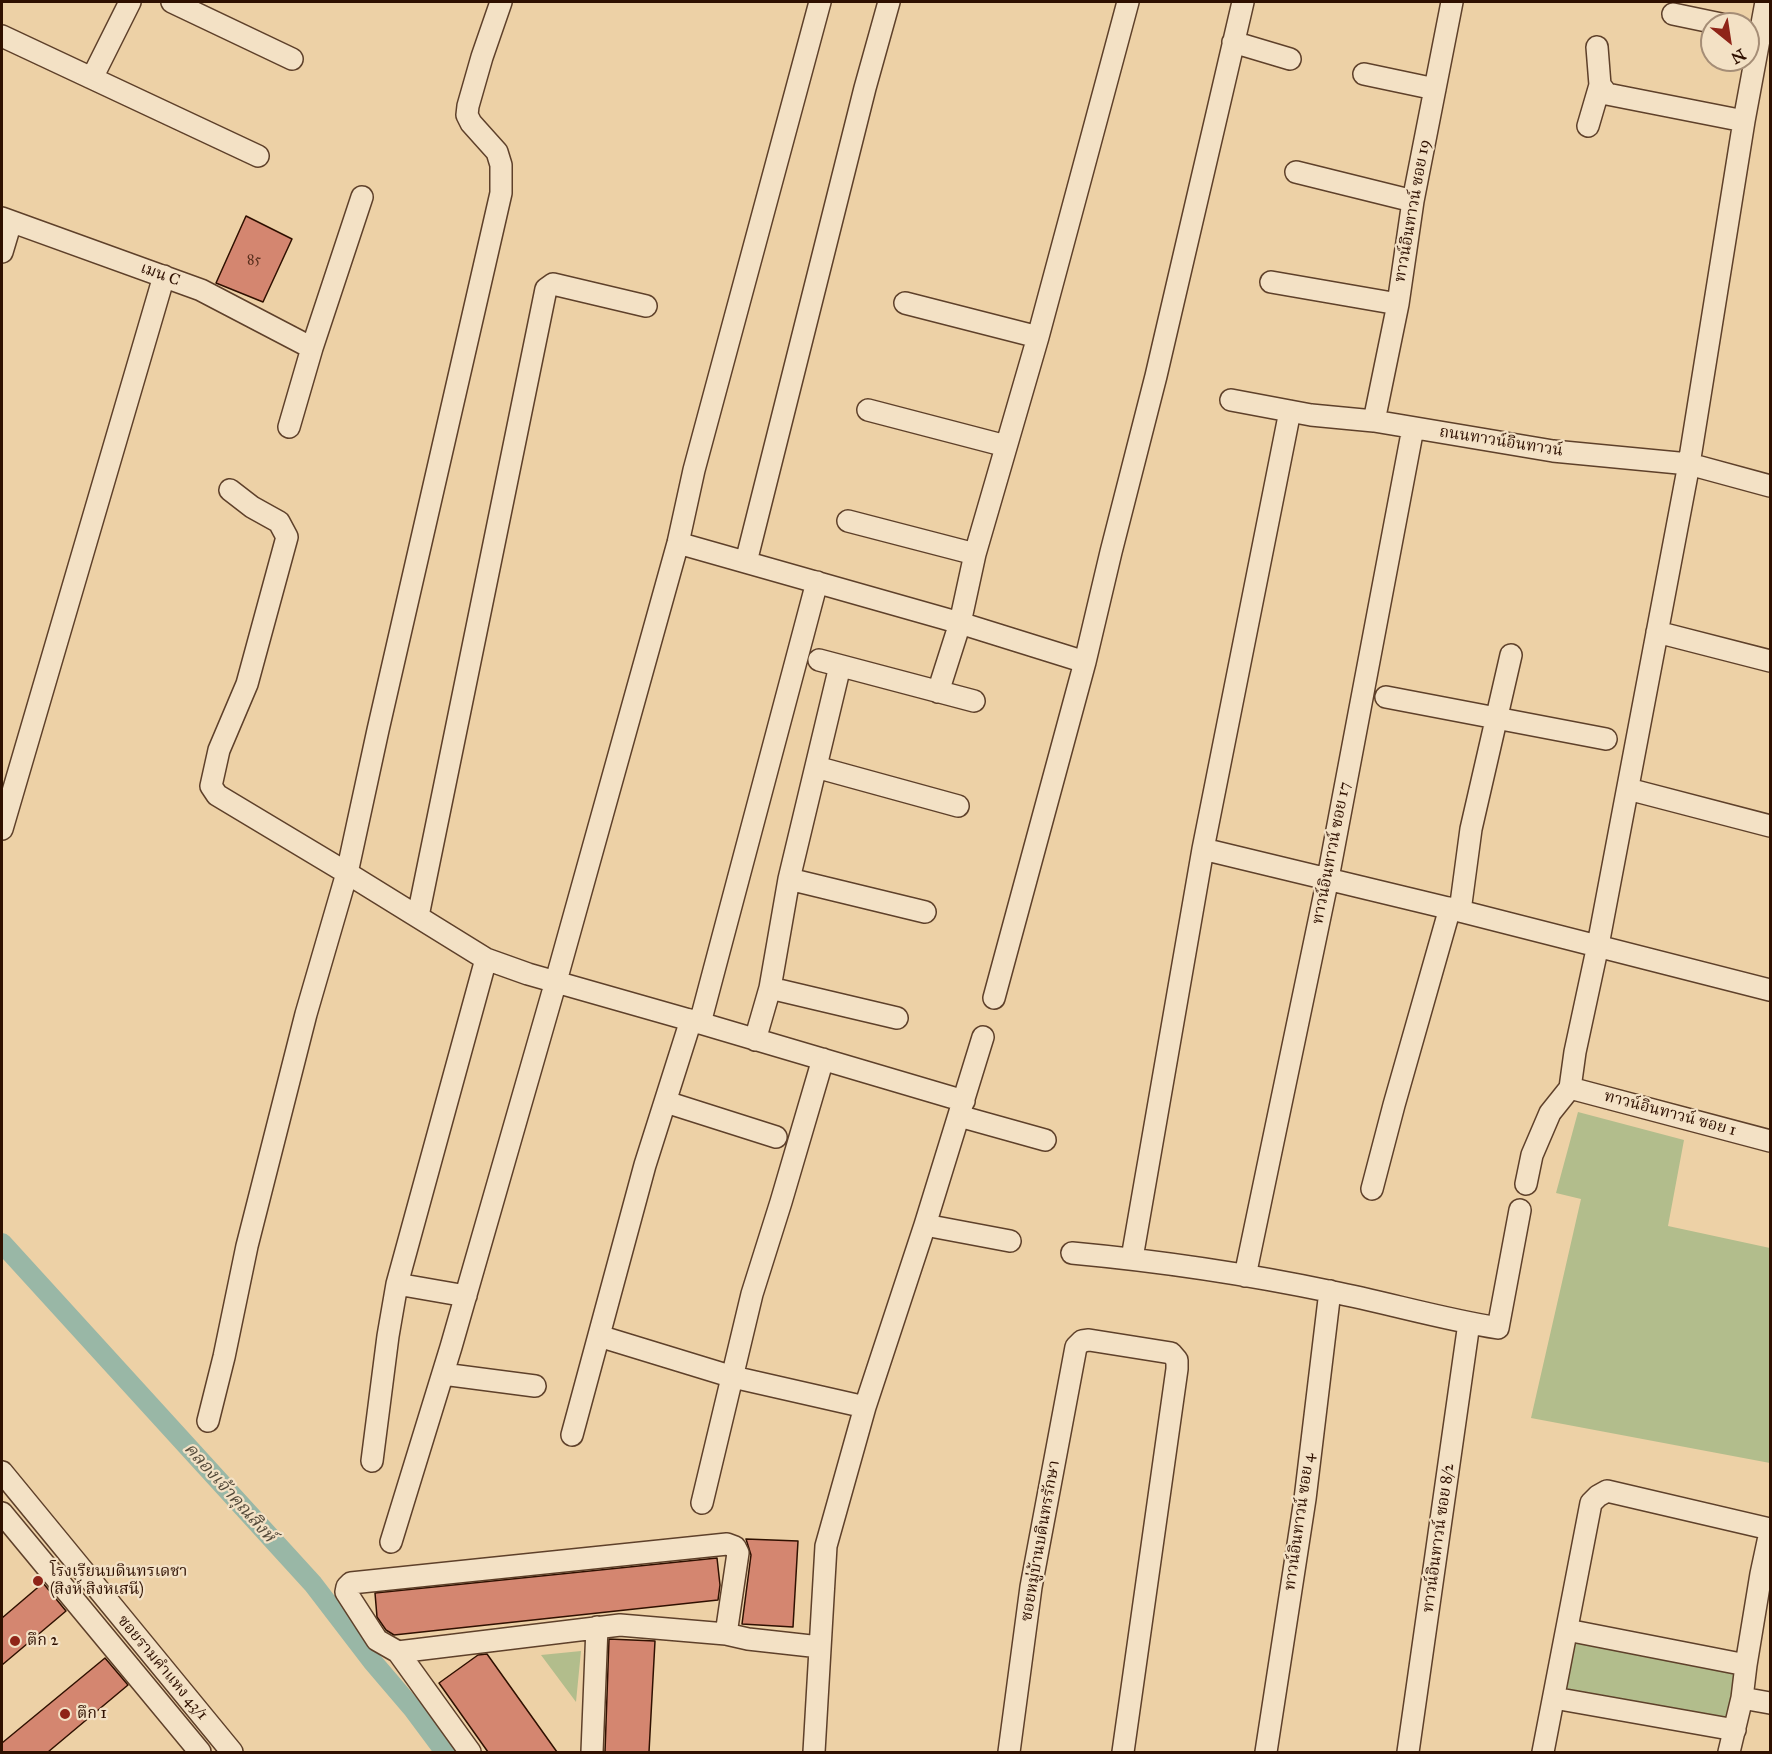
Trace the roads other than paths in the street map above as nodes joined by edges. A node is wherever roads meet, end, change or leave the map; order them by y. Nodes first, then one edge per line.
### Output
1 (130, 2) edge
2 (172, 2) edge
3 (501, 2) edge
4 (820, 2) edge
5 (889, 2) edge
6 (1128, 2) edge
7 (1243, 2) edge
8 (1452, 2) edge
9 (1766, 2) edge
10 (1673, 14) dead end
11 (1760, 16) edge
12 (1700, 20) edge
13 (2, 36) edge
14 (1233, 42) junction
15 (1597, 47) dead end
16 (292, 59) dead end
17 (1290, 59) dead end
18 (1749, 72) edge
19 (1364, 74) dead end
20 (92, 78) junction
21 (1600, 84) junction
22 (1435, 89) junction
23 (1744, 121) junction
24 (1588, 126) dead end
25 (258, 156) dead end
26 (1296, 172) dead end
27 (362, 197) dead end
28 (1413, 201) junction
29 (6, 220) edge
30 (2, 252) edge
31 (164, 276) junction
32 (1271, 282) dead end
33 (905, 303) dead end
34 (1398, 303) junction
35 (646, 306) dead end
36 (1038, 338) junction
37 (312, 348) junction
38 (1232, 400) dead end
39 (868, 410) dead end
40 (1290, 411) junction
41 (1374, 421) junction
42 (289, 427) dead end
43 (1413, 428) junction
44 (1006, 446) junction
45 (1689, 464) junction
46 (1770, 486) edge
47 (230, 490) dead end
48 (848, 521) dead end
49 (678, 543) junction
50 (975, 554) junction
51 (746, 562) junction
52 (817, 582) junction
53 (960, 623) junction
54 (1658, 632) junction
55 (1511, 655) dead end
56 (819, 660) dead end
57 (1770, 661) edge
58 (1085, 662) junction
59 (840, 666) junction
60 (938, 692) junction
61 (1386, 697) dead end
62 (974, 701) dead end
63 (1496, 719) junction
64 (1606, 739) dead end
65 (816, 767) junction
66 (1628, 789) junction
67 (958, 806) dead end
68 (1770, 826) edge
69 (2, 829) edge
70 (1203, 849) junction
71 (347, 873) junction
72 (1328, 878) junction
73 (789, 879) junction
74 (1455, 909) junction
75 (926, 912) dead end
76 (418, 916) junction
77 (1598, 945) junction
78 (486, 959) junction
79 (556, 981) junction
80 (770, 988) junction
81 (1770, 990) edge
82 (994, 998) dead end
83 (897, 1018) dead end
84 (695, 1021) junction
85 (982, 1037) dead end
86 (756, 1040) junction
87 (823, 1059) junction
88 (1570, 1088) junction
89 (666, 1102) junction
90 (961, 1109) junction
91 (776, 1137) dead end
92 (1045, 1140) dead end
93 (1770, 1141) edge
94 (1526, 1184) dead end
95 (1372, 1189) dead end
96 (1520, 1210) dead end
97 (925, 1225) junction
98 (1010, 1241) dead end
99 (1072, 1253) dead end
100 (1132, 1258) junction
101 (1245, 1276) junction
102 (397, 1284) junction
103 (1330, 1291) junction
104 (466, 1296) junction
105 (1469, 1323) junction
106 (599, 1336) junction
107 (443, 1374) junction
108 (733, 1377) junction
109 (535, 1386) dead end
110 (865, 1407) junction
111 (208, 1422) dead end
112 (572, 1436) dead end
113 (372, 1461) dead end
114 (2, 1472) edge
115 (702, 1503) dead end
116 (2, 1513) edge
117 (1770, 1530) edge
118 (391, 1542) dead end
119 (597, 1627) junction
120 (1567, 1630) junction
121 (726, 1634) junction
122 (820, 1647) junction
123 (398, 1652) junction
124 (1746, 1665) junction
125 (176, 1685) junction
126 (1554, 1698) junction
127 (1742, 1698) junction
128 (158, 1701) junction
129 (1770, 1703) edge
130 (1735, 1730) junction
131 (200, 1752) edge
132 (232, 1752) edge
133 (470, 1752) edge
134 (592, 1752) edge
135 (814, 1752) edge
136 (1010, 1752) edge
137 (1123, 1752) edge
138 (1266, 1752) edge
139 (1408, 1752) edge
140 (1543, 1752) edge
141 (1729, 1752) edge

1 - 20 street
2 - 16 street
3 - 71 street
4 - 49 street
5 - 51 street
6 - 36 street
7 - 14 street
8 - 22 street, ทาวน์อินทาวน์ ซอย 19
9 - 11 street
10 - 12 street
13 - 20 street
14 - 17 street
14 - 58 street
15 - 21 street
18 - 23 street
19 - 22 street
20 - 25 street
21 - 23 street
21 - 24 street
22 - 28 street, ทาวน์อินทาวน์ ซอย 19
23 - 45 street
26 - 28 street
27 - 37 street
28 - 34 street, ทาวน์อินทาวน์ ซอย 19
29 - 30 street
29 - 31 street, เมน C
31 - 37 street, เมน C
31 - 69 street
32 - 34 street
33 - 36 street
34 - 41 street, ทาวน์อินทาวน์ ซอย 19
35 - 76 street
36 - 44 street
37 - 42 street
38 - 40 street, ถนนทาวน์อินทาวน์
39 - 44 street
40 - 41 street, ถนนทาวน์อินทาวน์
40 - 70 street
41 - 43 street, ถนนทาวน์อินทาวน์
43 - 45 street, ถนนทาวน์อินทาวน์
43 - 72 street, ทาวน์อินทาวน์ ซอย 17
44 - 50 street
45 - 46 street, ถนนทาวน์อินทาวน์
45 - 54 street
47 - 71 street
48 - 50 street
49 - 51 street
49 - 79 street
50 - 53 street
51 - 52 street
52 - 53 street
52 - 84 street
53 - 58 street
53 - 60 street
54 - 57 street
54 - 66 street
55 - 63 street
56 - 59 street
58 - 82 street
59 - 60 street
59 - 65 street
60 - 62 street
61 - 63 street
63 - 64 street
63 - 74 street
65 - 67 street
65 - 73 street
66 - 68 street
66 - 77 street
70 - 72 street
70 - 100 street
71 - 76 street
71 - 111 street
72 - 74 street
72 - 101 street, ทาวน์อินทาวน์ ซอย 17
73 - 75 street
73 - 80 street
74 - 77 street
74 - 95 street
76 - 78 street
77 - 81 street
77 - 88 street
78 - 79 street
78 - 102 street
79 - 84 street
79 - 104 street
80 - 83 street
80 - 86 street
84 - 86 street
84 - 89 street
85 - 90 street
86 - 87 street
87 - 90 street
87 - 108 street
88 - 93 street, ทาวน์อินทาวน์ ซอย 1
88 - 94 street
89 - 91 street
89 - 106 street
90 - 92 street
90 - 97 street
96 - 105 street
97 - 98 street
97 - 110 street
99 - 100 street
100 - 101 street
101 - 103 street
102 - 104 street
102 - 113 street
103 - 105 street
103 - 138 street, ทาวน์อินทาวน์ ซอย 4
104 - 107 street
105 - 139 street, ทาวน์อินทาวน์ ซอย 8/2
106 - 108 street
106 - 112 street
107 - 109 street
107 - 118 street
108 - 110 street
108 - 115 street
110 - 122 street
114 - 125 street, ซอยรามคำแหง 43/1
116 - 128 street
117 - 120 street
117 - 124 street
119 - 121 street
119 - 123 street
119 - 134 street
120 - 124 street
120 - 126 street
121 - 122 street
121 - 123 street
122 - 135 street
123 - 133 street
124 - 127 street
125 - 128 street
125 - 132 street, ซอยรามคำแหง 43/1
126 - 130 street
126 - 140 street
127 - 129 street
127 - 130 street
128 - 131 street
130 - 141 street
136 - 137 street, ซอยหมู่บ้านบดินทรรักษา

